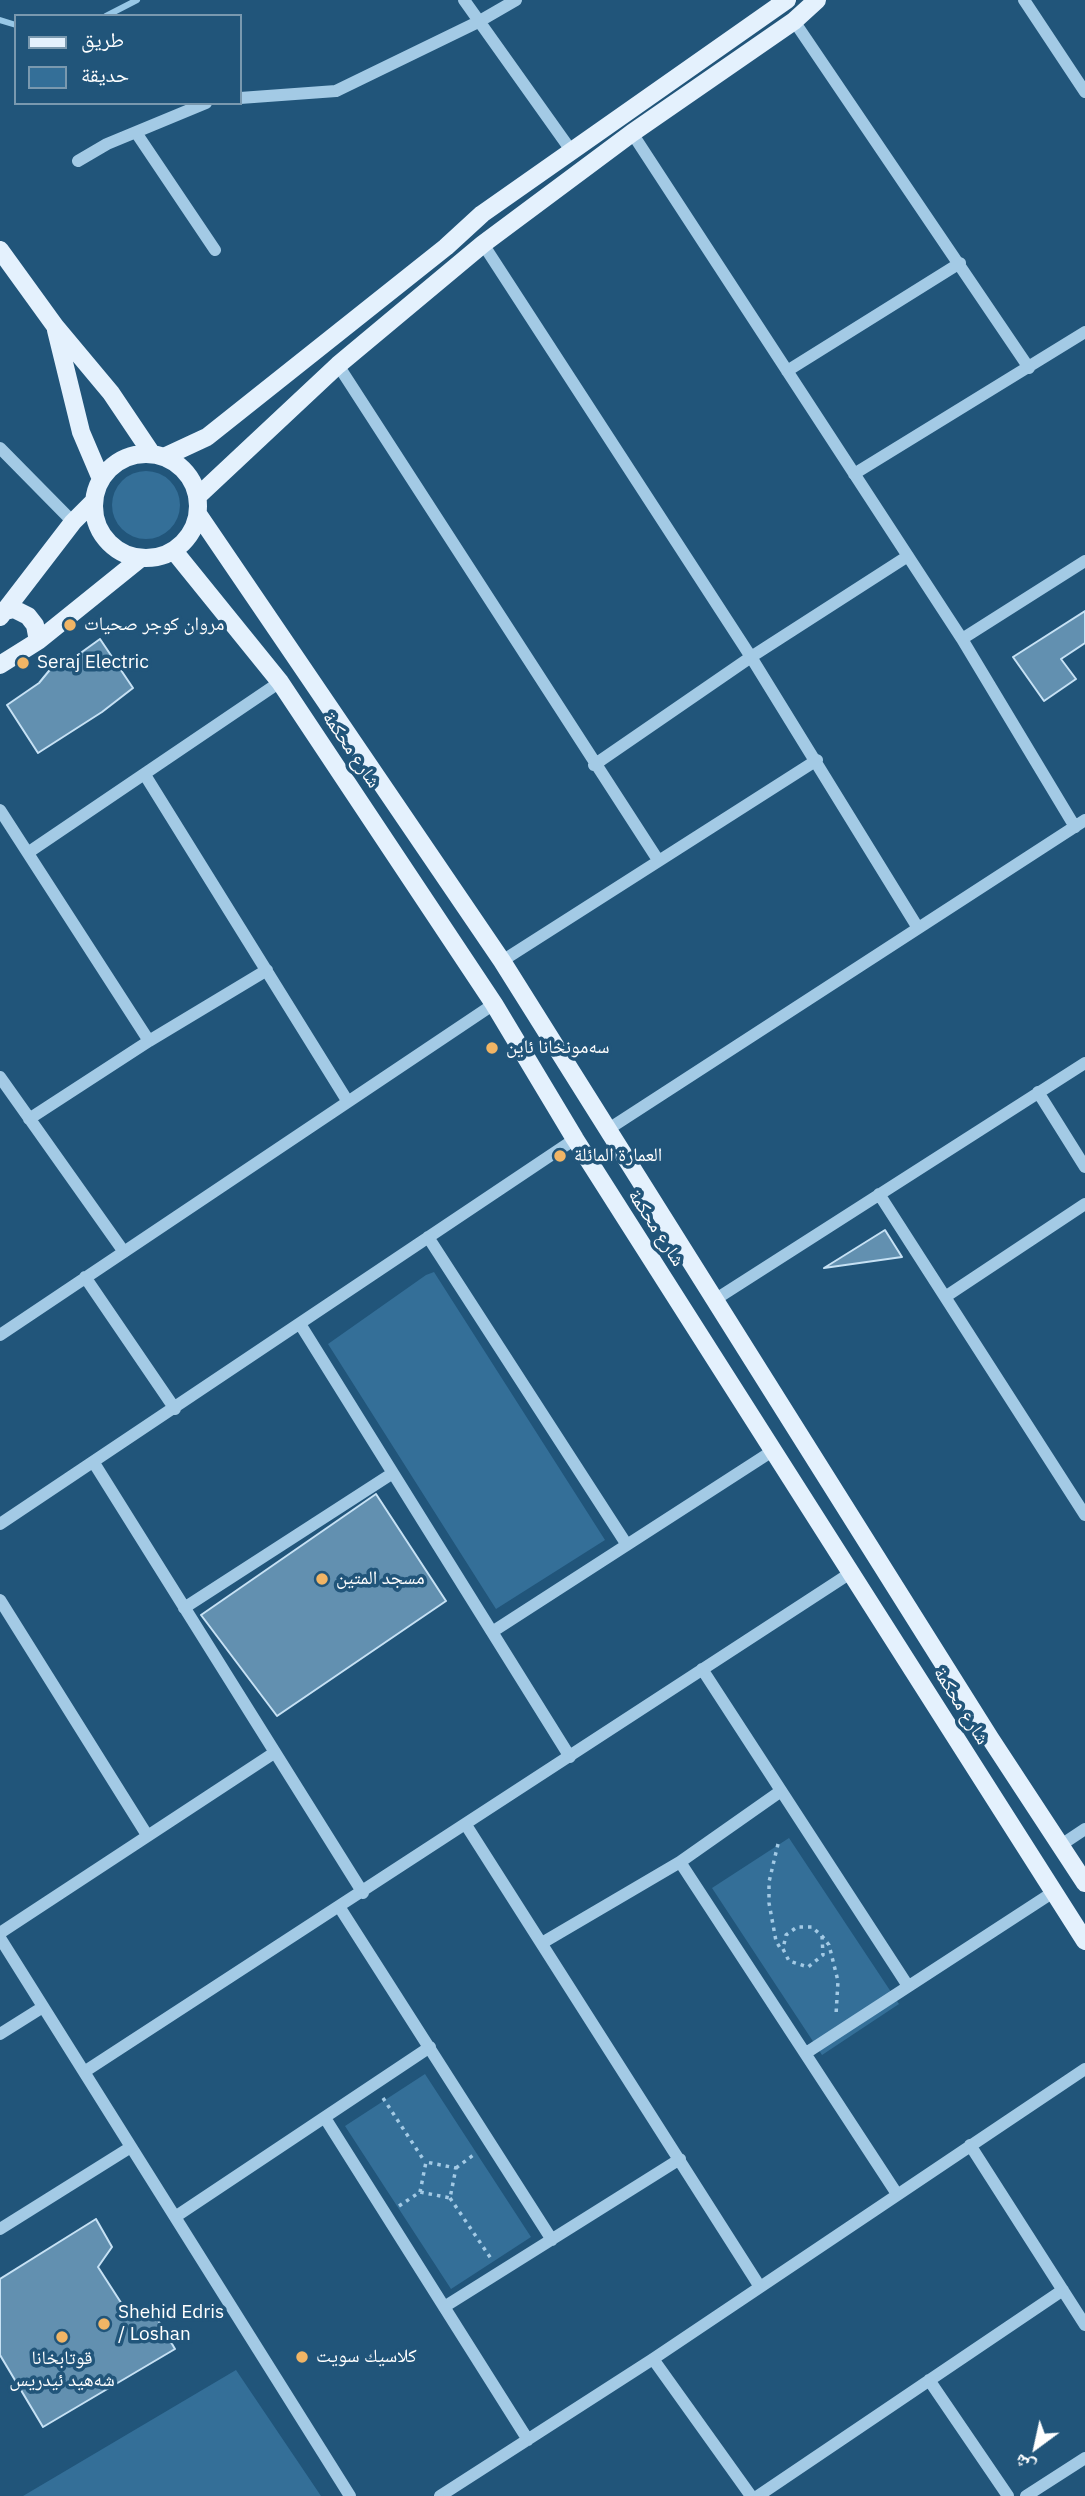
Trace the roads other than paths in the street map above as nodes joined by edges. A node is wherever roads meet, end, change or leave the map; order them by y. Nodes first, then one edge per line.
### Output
1 (464, 0) edge
2 (516, 0) edge
3 (787, 0) edge
4 (817, 0) edge
5 (1024, 0) edge
6 (794, 21) junction
7 (478, 22) junction
8 (1085, 92) edge
9 (242, 97) edge
10 (201, 105) edge
11 (632, 133) junction
12 (136, 134) junction
13 (570, 149) junction
14 (78, 161) dead end
15 (483, 244) junction
16 (0, 250) edge
17 (215, 250) dead end
18 (960, 263) junction
19 (55, 326) junction
20 (1085, 332) edge
21 (338, 365) junction
22 (1029, 368) junction
23 (787, 371) junction
24 (0, 448) edge
25 (158, 455) junction
26 (854, 474) junction
27 (101, 479) junction
28 (94, 501) junction
29 (198, 505) junction
30 (73, 522) junction
31 (174, 551) junction
32 (908, 556) junction
33 (141, 558) junction
34 (1085, 561) edge
35 (3, 614) edge
36 (962, 639) junction
37 (38, 641) junction
38 (751, 657) junction
39 (0, 665) edge
40 (280, 682) junction
41 (817, 760) junction
42 (594, 765) junction
43 (145, 775) junction
44 (0, 810) edge
45 (1080, 824) edge
46 (29, 852) junction
47 (658, 860) junction
48 (918, 928) junction
49 (502, 961) junction
50 (267, 970) junction
51 (494, 1004) junction
52 (149, 1041) junction
53 (1085, 1063) edge
54 (0, 1077) edge
55 (1038, 1092) junction
56 (348, 1102) junction
57 (29, 1119) junction
58 (607, 1130) junction
59 (575, 1139) junction
60 (1085, 1167) edge
61 (879, 1194) junction
62 (1085, 1204) edge
63 (428, 1237) junction
64 (124, 1252) junction
65 (85, 1277) junction
66 (945, 1297) junction
67 (716, 1299) junction
68 (300, 1324) junction
69 (0, 1335) edge
70 (175, 1409) junction
71 (774, 1451) junction
72 (94, 1463) junction
73 (393, 1473) junction
74 (1085, 1516) edge
75 (0, 1524) edge
76 (627, 1545) junction
77 (852, 1572) junction
78 (0, 1600) edge
79 (184, 1608) junction
80 (492, 1632) junction
81 (702, 1669) junction
82 (961, 1689) junction
83 (937, 1707) junction
84 (990, 1738) junction
85 (274, 1752) junction
86 (966, 1754) junction
87 (570, 1756) junction
88 (781, 1791) junction
89 (466, 1825) junction
90 (1085, 1829) edge
91 (147, 1835) junction
92 (1061, 1845) junction
93 (680, 1862) junction
94 (1085, 1883) edge
95 (1055, 1891) junction
96 (363, 1893) junction
97 (340, 1908) junction
98 (0, 1933) edge
99 (0, 1938) edge
100 (1085, 1941) edge
101 (542, 1943) junction
102 (908, 1986) junction
103 (43, 2007) junction
104 (0, 2034) edge
105 (430, 2047) junction
106 (806, 2053) junction
107 (1085, 2069) edge
108 (84, 2072) junction
109 (324, 2118) junction
110 (970, 2146) junction
111 (131, 2147) junction
112 (680, 2159) junction
113 (897, 2194) junction
114 (175, 2217) junction
115 (0, 2229) edge
116 (552, 2239) junction
117 (760, 2287) junction
118 (1063, 2290) junction
119 (444, 2307) junction
120 (1085, 2325) edge
121 (653, 2359) junction
122 (929, 2380) junction
123 (528, 2440) junction
124 (1085, 2458) edge
125 (350, 2496) edge
126 (440, 2496) edge
127 (751, 2496) edge
128 (758, 2496) edge
129 (1008, 2496) edge
130 (1026, 2496) edge

1 - 7 street
2 - 7 street
3 - 13 main road
4 - 6 main road
5 - 8 street
6 - 11 main road
6 - 18 street
7 - 9 street
7 - 13 street
10 - 12 street
11 - 15 main road
11 - 23 street
12 - 14 street
12 - 17 street
13 - 25 main road
15 - 21 main road
15 - 38 street
16 - 19 main road
18 - 22 street
18 - 23 street
19 - 25 main road
19 - 27 main road
20 - 22 street
21 - 29 main road
21 - 42 street
22 - 26 street
23 - 26 street
24 - 30 street
25 - 27 main road
25 - 29 main road
26 - 32 street
27 - 28 main road
28 - 30 main road
28 - 33 main road
29 - 31 main road
29 - 49 main road, شارع محكمة
30 - 35 main road
31 - 33 main road
31 - 40 main road, شارع محكمة
32 - 36 street
32 - 38 street
33 - 37 main road
34 - 36 street
35 - 37 main road
36 - 45 street
37 - 39 main road
38 - 41 street
38 - 42 street
40 - 43 street
40 - 51 main road, شارع محكمة
41 - 47 street
41 - 48 street
42 - 47 street
43 - 46 street
43 - 50 street
44 - 46 street
45 - 48 street
46 - 52 street
47 - 49 street
48 - 58 street
49 - 58 main road, شارع محكمة
50 - 52 street
50 - 56 street
51 - 56 street
51 - 59 main road, شارع محكمة
52 - 57 street
53 - 55 street
54 - 57 street
55 - 60 street
55 - 61 street
56 - 64 street
57 - 64 street
58 - 67 main road, شارع محكمة
59 - 63 street
59 - 71 main road, شارع محكمة
61 - 66 street
61 - 67 street
62 - 66 street
63 - 68 street
63 - 76 street
64 - 65 street
65 - 69 street
65 - 70 street
66 - 74 street
67 - 82 main road, شارع محكمة
68 - 70 street
68 - 73 street
70 - 72 street
71 - 76 street
71 - 77 main road, شارع محكمة
72 - 75 street
72 - 79 street
73 - 79 street
73 - 80 street
76 - 80 street
77 - 81 street
77 - 83 main road, شارع محكمة
78 - 91 street
79 - 85 street
80 - 87 street
81 - 87 street
81 - 88 street
82 - 83 main road
82 - 84 main road, شارع محكمة
83 - 86 main road, شارع محكمة
84 - 86 main road
84 - 92 main road, شارع محكمة
85 - 91 street
85 - 96 street
86 - 95 main road, شارع محكمة
87 - 89 street
88 - 93 street
88 - 102 street
89 - 96 street
89 - 101 street
90 - 92 street
91 - 98 street
92 - 94 main road, شارع محكمة
93 - 101 street
93 - 106 street
95 - 100 main road, شارع محكمة
95 - 102 street
96 - 97 street
97 - 105 street
97 - 108 street
99 - 103 street
101 - 112 street
102 - 106 street
103 - 104 street
103 - 108 street
105 - 109 street
105 - 116 street
106 - 113 street
107 - 110 street
108 - 111 street
109 - 114 street
109 - 119 street
110 - 113 street
110 - 118 street
111 - 114 street
111 - 115 street
112 - 116 street
112 - 117 street
113 - 117 street
114 - 125 street
116 - 119 street
117 - 121 street
118 - 120 street
118 - 122 street
119 - 123 street
121 - 123 street
121 - 127 street
122 - 128 street
122 - 129 street
123 - 126 street
124 - 130 street

